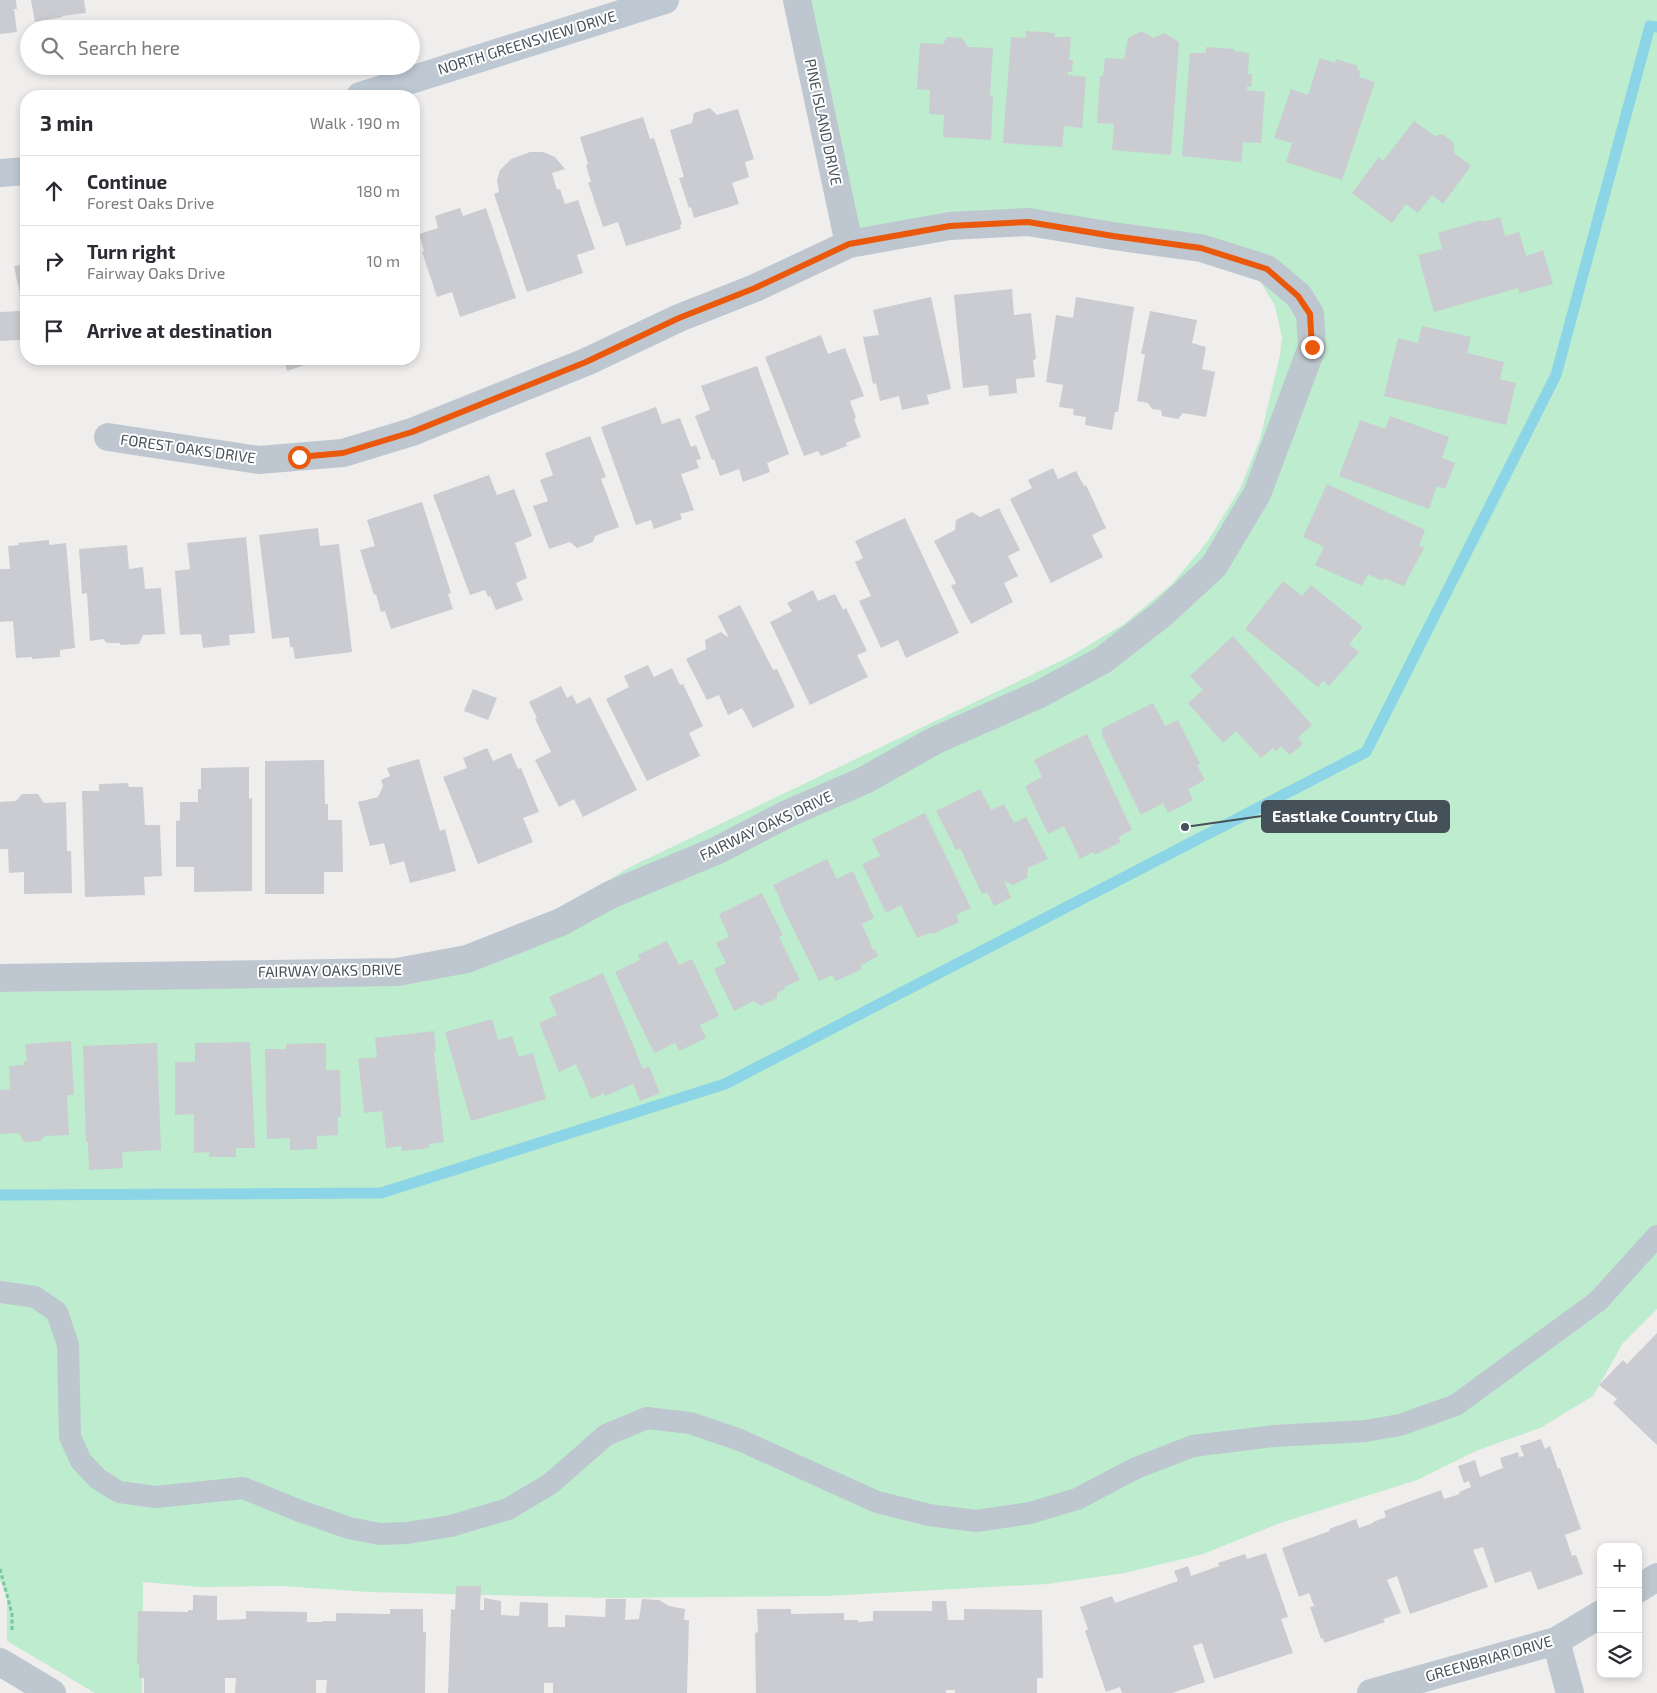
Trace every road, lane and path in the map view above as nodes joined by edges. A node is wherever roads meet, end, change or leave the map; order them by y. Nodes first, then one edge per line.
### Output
1 (665, 0) edge
2 (797, 0) edge
3 (379, 90) edge
4 (20, 171) edge
5 (0, 173) edge
6 (849, 244) junction
7 (1310, 314) joint
8 (108, 437) dead end
9 (0, 978) edge
10 (1657, 1236) edge
11 (0, 1292) edge
12 (0, 1569) edge
13 (1657, 1577) edge
14 (1640, 1588) edge
15 (1597, 1616) edge
16 (1556, 1641) junction
17 (3, 1664) edge
18 (52, 1693) edge
19 (1371, 1693) edge
20 (1570, 1693) edge

1 - 3 street, NORTH GREENSVIEW DRIVE
2 - 6 street, PINE ISLAND DRIVE
4 - 5 street
6 - 7 street, FOREST OAKS DRIVE
6 - 8 street, FOREST OAKS DRIVE
7 - 9 street, FAIRWAY OAKS DRIVE
10 - 11 lane
12 - 17 path
13 - 14 street
15 - 16 street, GREENBRIAR DRIVE
16 - 19 street, GREENBRIAR DRIVE
16 - 20 street
17 - 18 street

